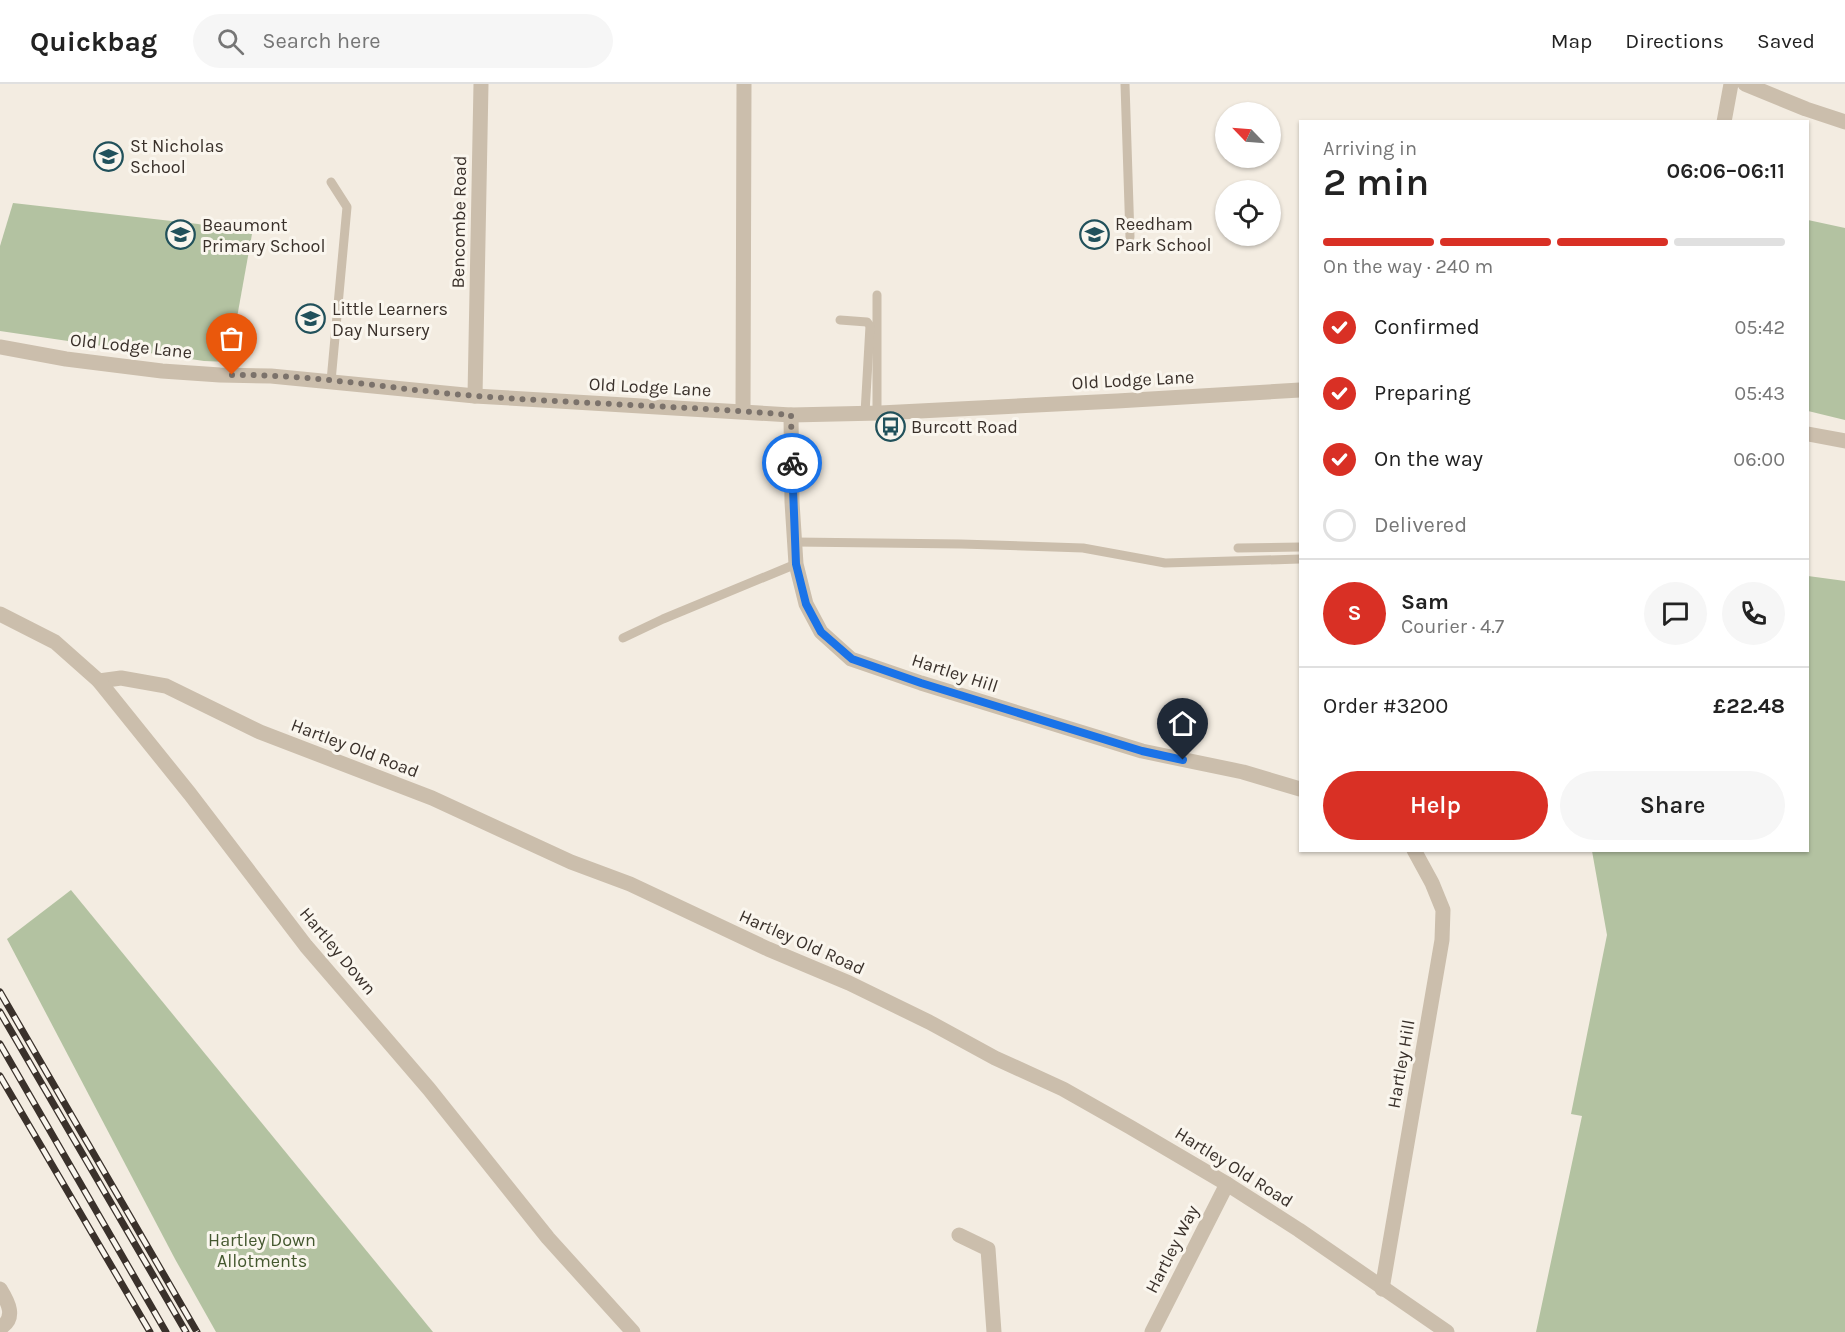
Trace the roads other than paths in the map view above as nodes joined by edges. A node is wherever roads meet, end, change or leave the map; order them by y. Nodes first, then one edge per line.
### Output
1 (482, 84) edge
2 (744, 84) edge
3 (1125, 84) edge
4 (1731, 84) edge
5 (1745, 84) edge
6 (1724, 120) edge
7 (1845, 122) edge
8 (331, 182) dead end
9 (1131, 237) dead end
10 (877, 295) dead end
11 (840, 320) dead end
12 (0, 347) edge
13 (331, 381) junction
14 (1299, 390) edge
15 (475, 396) junction
16 (743, 411) junction
17 (871, 413) junction
18 (791, 415) junction
19 (1809, 434) edge
20 (1845, 441) edge
21 (795, 542) junction
22 (1299, 547) edge
23 (1238, 548) dead end
24 (1299, 559) edge
25 (796, 564) junction
26 (0, 614) edge
27 (623, 638) dead end
28 (99, 681) junction
29 (1299, 789) edge
30 (1415, 852) edge
31 (1227, 1184) junction
32 (959, 1235) dead end
33 (0, 1289) edge
34 (1382, 1289) junction
35 (0, 1328) edge
36 (633, 1332) edge
37 (994, 1332) edge
38 (1152, 1332) edge
39 (1447, 1332) edge

1 - 15 street, Bencombe Road
2 - 16 street
3 - 9 lane
4 - 6 street
5 - 7 street
8 - 13 lane
10 - 17 lane
11 - 17 lane
12 - 13 street, Old Lodge Lane
13 - 15 street, Old Lodge Lane
14 - 17 street, Old Lodge Lane
15 - 16 street, Old Lodge Lane
16 - 18 street, Old Lodge Lane
17 - 18 street, Old Lodge Lane
18 - 21 street, Hartley Hill
19 - 20 street
21 - 24 lane
21 - 25 street, Hartley Hill
22 - 23 lane
25 - 27 lane
25 - 29 street, Hartley Hill
26 - 28 street, Hartley Down
28 - 31 street, Hartley Old Road
28 - 36 street, Hartley Down
30 - 34 street, Hartley Hill
31 - 34 street, Hartley Old Road
31 - 38 street, Hartley Way
32 - 37 street
33 - 35 street
34 - 39 street, Hartley Old Road

